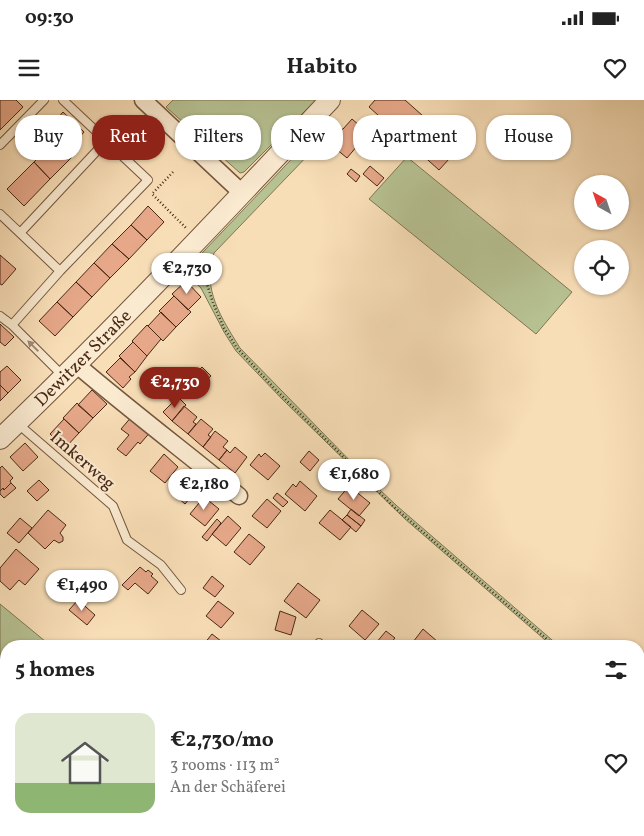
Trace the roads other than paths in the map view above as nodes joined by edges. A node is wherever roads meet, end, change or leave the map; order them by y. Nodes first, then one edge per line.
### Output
1 (44, 100) edge
2 (63, 100) edge
3 (143, 100) edge
4 (330, 100) edge
5 (92, 126) edge
6 (0, 145) edge
7 (92, 156) edge
8 (128, 160) edge
9 (242, 193) junction
10 (0, 214) edge
11 (20, 233) junction
12 (60, 272) junction
13 (0, 316) edge
14 (12, 325) junction
15 (71, 371) junction
16 (17, 423) junction
17 (0, 439) edge
18 (239, 496) dead end
19 (181, 590) dead end

1 - 6 lane
2 - 5 lane
3 - 9 street
4 - 9 street, Dewitzer Straße
7 - 11 lane
8 - 12 lane
9 - 15 street, Dewitzer Straße
10 - 11 lane
11 - 12 lane
12 - 14 lane
13 - 14 lane
15 -> 14 lane
15 - 16 street, Dewitzer Straße
15 - 18 street
16 - 17 street, Dewitzer Straße
16 - 19 lane, Imkerweg

